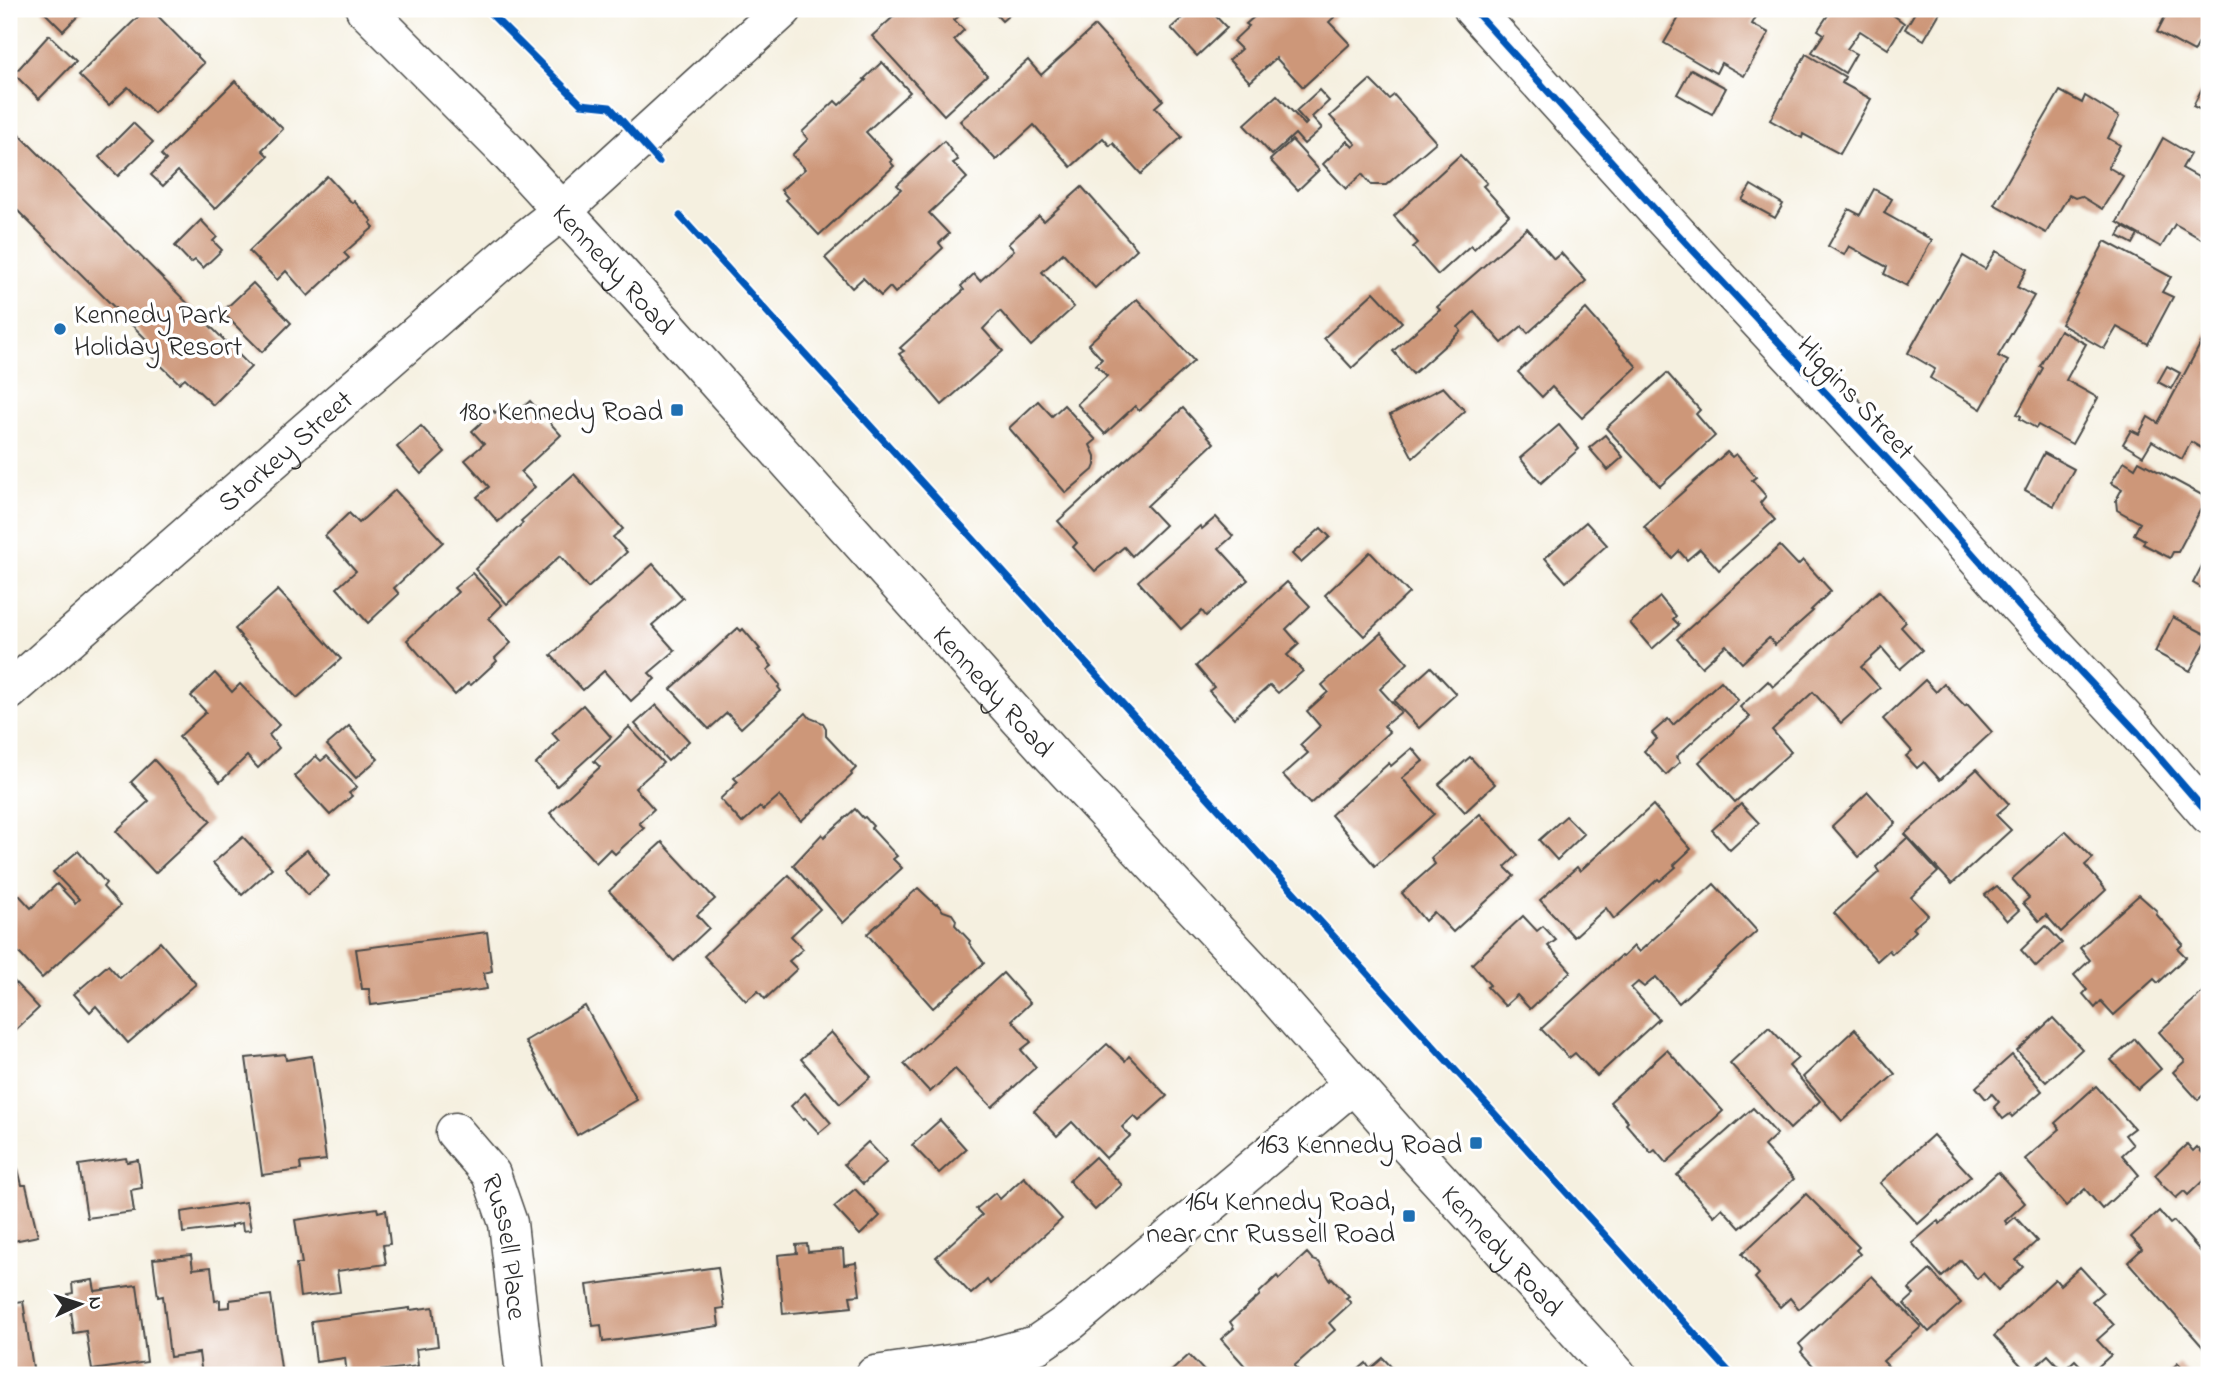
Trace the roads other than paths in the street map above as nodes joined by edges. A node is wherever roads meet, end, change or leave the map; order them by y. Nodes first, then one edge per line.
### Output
1 (365, 9) edge
2 (783, 9) edge
3 (1473, 9) edge
4 (562, 211) junction
5 (9, 691) edge
6 (2209, 815) edge
7 (1353, 1084) junction
8 (455, 1132) dead end
9 (525, 1375) edge
10 (875, 1375) edge
11 (1617, 1375) edge

1 - 4 street, Kennedy Road
2 - 4 street, Storkey Street
3 - 6 street, Higgins Street
4 - 5 street, Storkey Street
4 - 7 street, Kennedy Road
7 - 10 street
7 - 11 street, Kennedy Road
8 - 9 street, Russell Place

